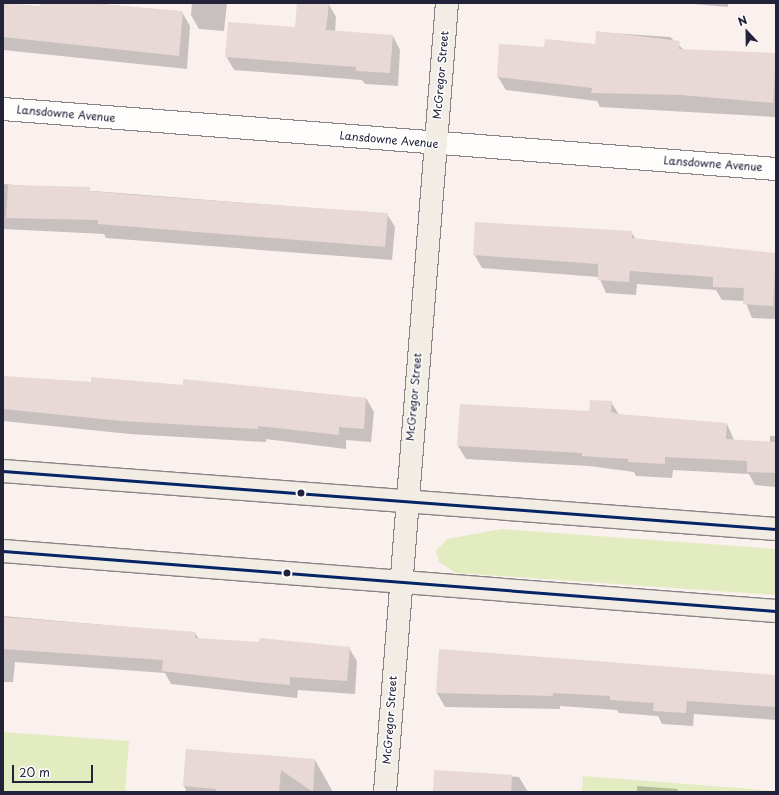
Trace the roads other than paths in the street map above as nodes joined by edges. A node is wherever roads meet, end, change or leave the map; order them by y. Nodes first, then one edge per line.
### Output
1 (447, 3) edge
2 (3, 109) edge
3 (436, 144) junction
4 (776, 169) edge
5 (3, 471) edge
6 (405, 502) junction
7 (776, 529) edge
8 (3, 551) edge
9 (399, 580) junction
10 (776, 611) edge
11 (385, 792) edge

1 - 3 main road, McGregor Street
2 - 3 street, Lansdowne Avenue
3 - 4 street, Lansdowne Avenue
3 - 6 main road, McGregor Street
5 - 6 main road
6 - 7 main road
6 - 9 main road, McGregor Street
8 - 9 main road
9 - 10 main road
9 - 11 main road, McGregor Street

